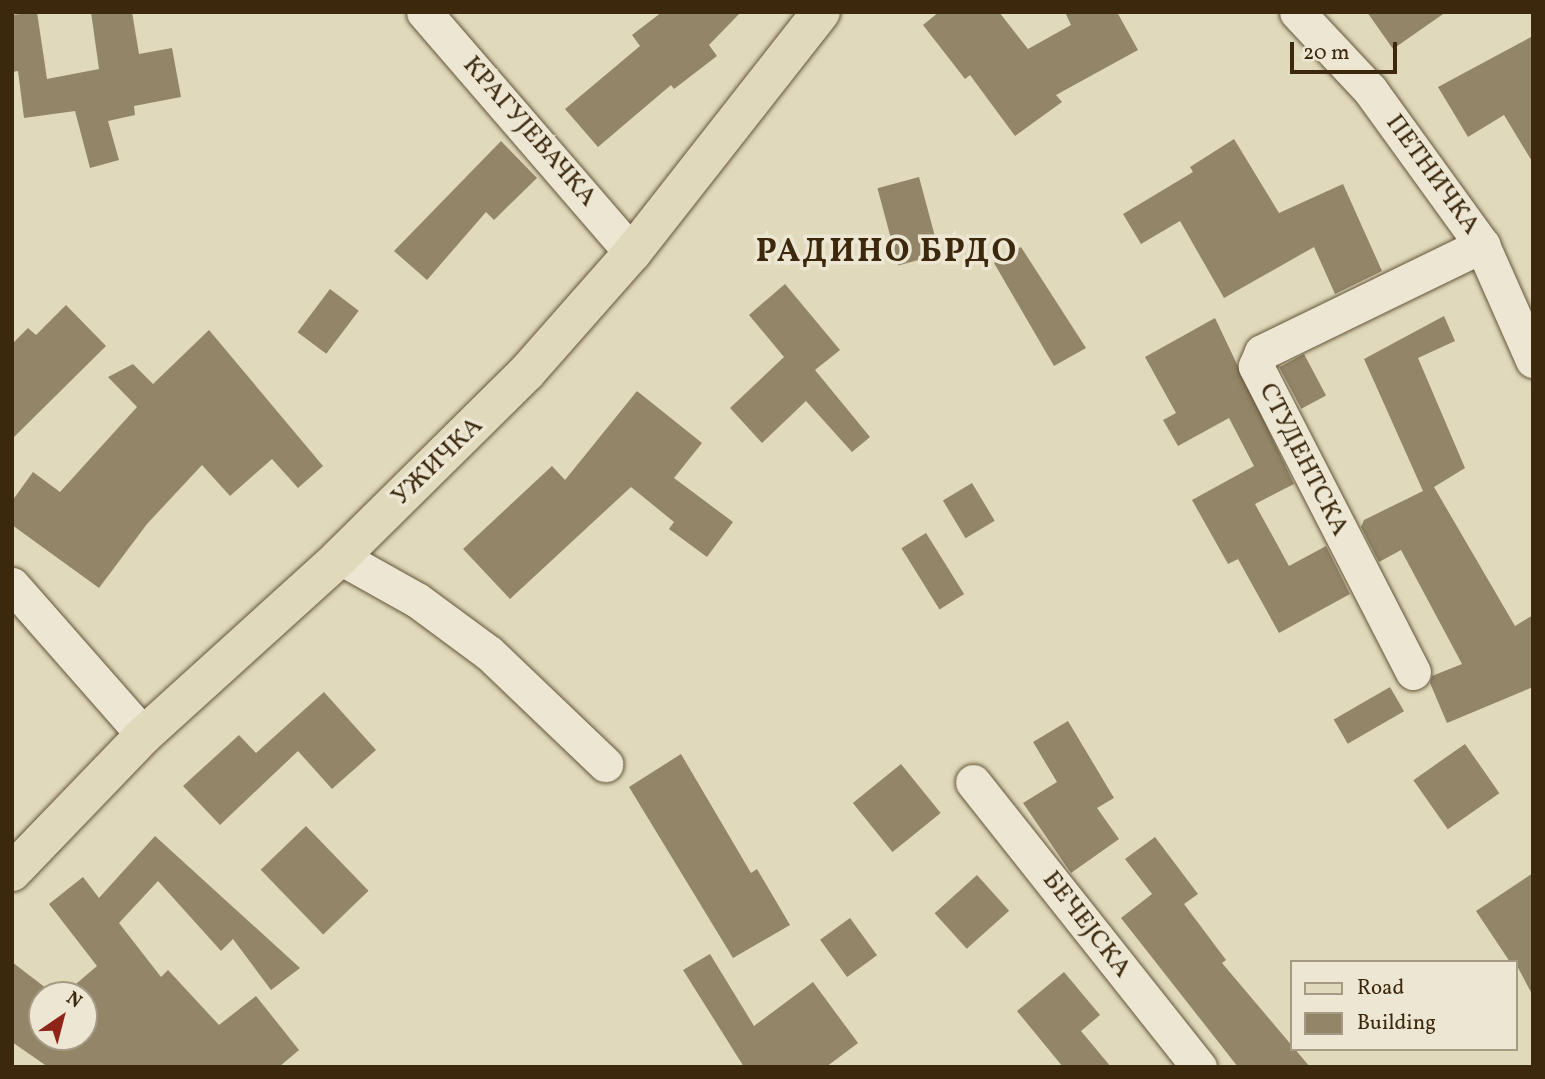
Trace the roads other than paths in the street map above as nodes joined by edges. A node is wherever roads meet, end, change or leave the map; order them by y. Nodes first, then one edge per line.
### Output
1 (424, 12) edge
2 (821, 12) edge
3 (1297, 12) edge
4 (1482, 245) junction
5 (632, 253) junction
6 (1525, 323) edge
7 (1533, 360) edge
8 (340, 557) junction
9 (12, 585) edge
10 (1413, 672) dead end
11 (144, 735) junction
12 (606, 764) dead end
13 (973, 782) dead end
14 (12, 872) edge
15 (1199, 1067) edge

1 - 5 street, КРАГУЈЕВАЧКА
2 - 5 main road, УЖИЧКА
3 - 4 street, ПЕТНИЧКА
4 - 6 street, ПЕТНИЧКА
4 - 10 street, СТУДЕНТСКА
5 - 8 main road, УЖИЧКА
6 - 7 street, ПЕТНИЧКА
8 - 11 main road, УЖИЧКА
8 - 12 street
9 - 11 street
11 - 14 main road, УЖИЧКА
13 - 15 street, БЕЧЕЈСКА

